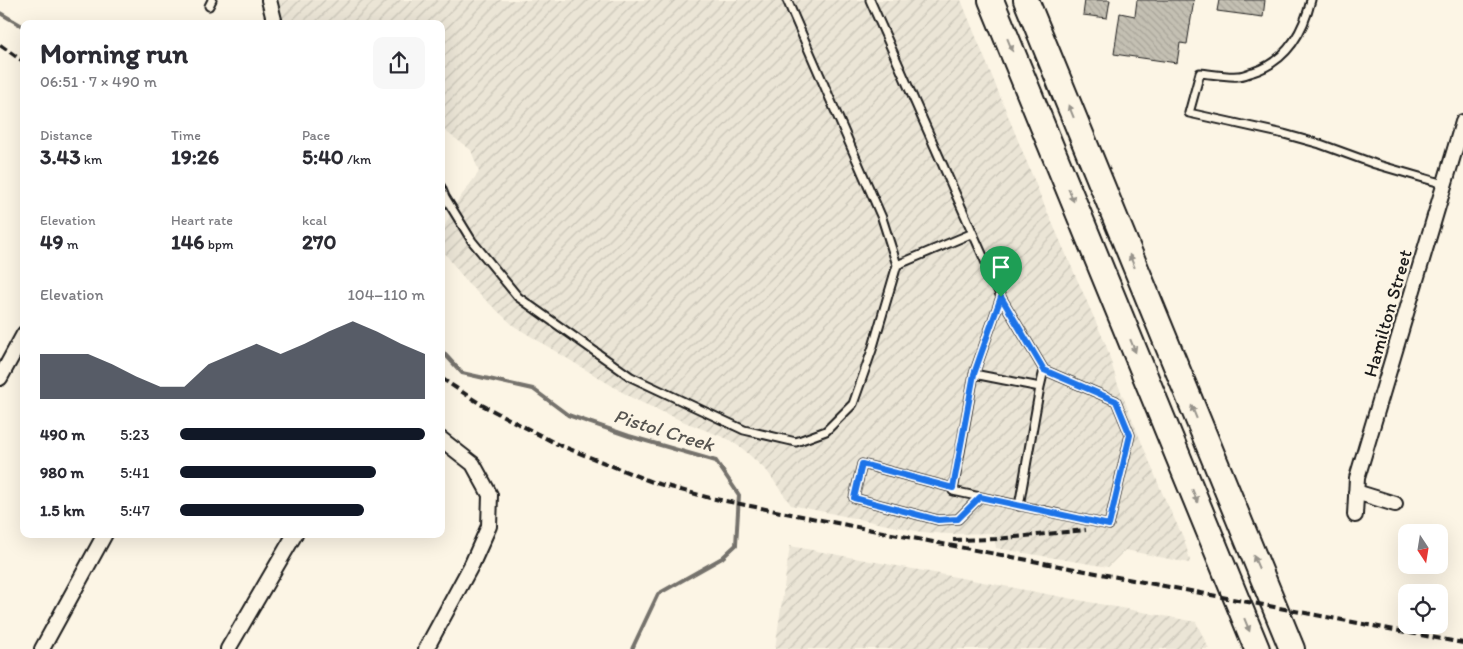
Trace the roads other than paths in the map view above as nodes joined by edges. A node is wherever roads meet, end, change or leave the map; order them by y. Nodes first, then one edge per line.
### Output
1 (269, 0) edge
2 (787, 0) edge
3 (870, 0) edge
4 (991, 0) edge
5 (1026, 0) edge
6 (1312, 0) edge
7 (274, 20) edge
8 (1463, 122) edge
9 (1444, 184) junction
10 (445, 197) edge
11 (973, 233) junction
12 (897, 265) junction
13 (1001, 297) junction
14 (20, 341) edge
15 (1044, 370) junction
16 (974, 374) junction
17 (0, 378) edge
18 (1040, 387) junction
19 (445, 442) edge
20 (953, 488) junction
21 (1356, 492) junction
22 (980, 497) junction
23 (1395, 504) dead end
24 (1019, 506) junction
25 (1355, 515) dead end
26 (104, 538) edge
27 (293, 538) edge
28 (42, 649) edge
29 (228, 649) edge
30 (426, 649) edge
31 (1257, 649) edge
32 (1292, 649) edge

1 - 7 street
2 - 12 lane
3 - 11 lane
4 -> 31 highway
32 -> 5 highway
6 - 9 lane
8 - 9 street, Hamilton Street
9 - 21 street, Hamilton Street
10 - 12 lane
11 - 12 lane
11 - 13 lane
13 - 15 lane
13 - 16 lane
14 - 17 street
15 - 18 lane
15 - 24 lane
16 - 18 lane
16 - 20 lane
18 - 24 lane
19 - 30 street
20 - 22 lane
20 - 22 lane
21 - 23 street
21 - 25 street, Hamilton Street
22 - 24 lane
26 - 28 street
27 - 29 street

